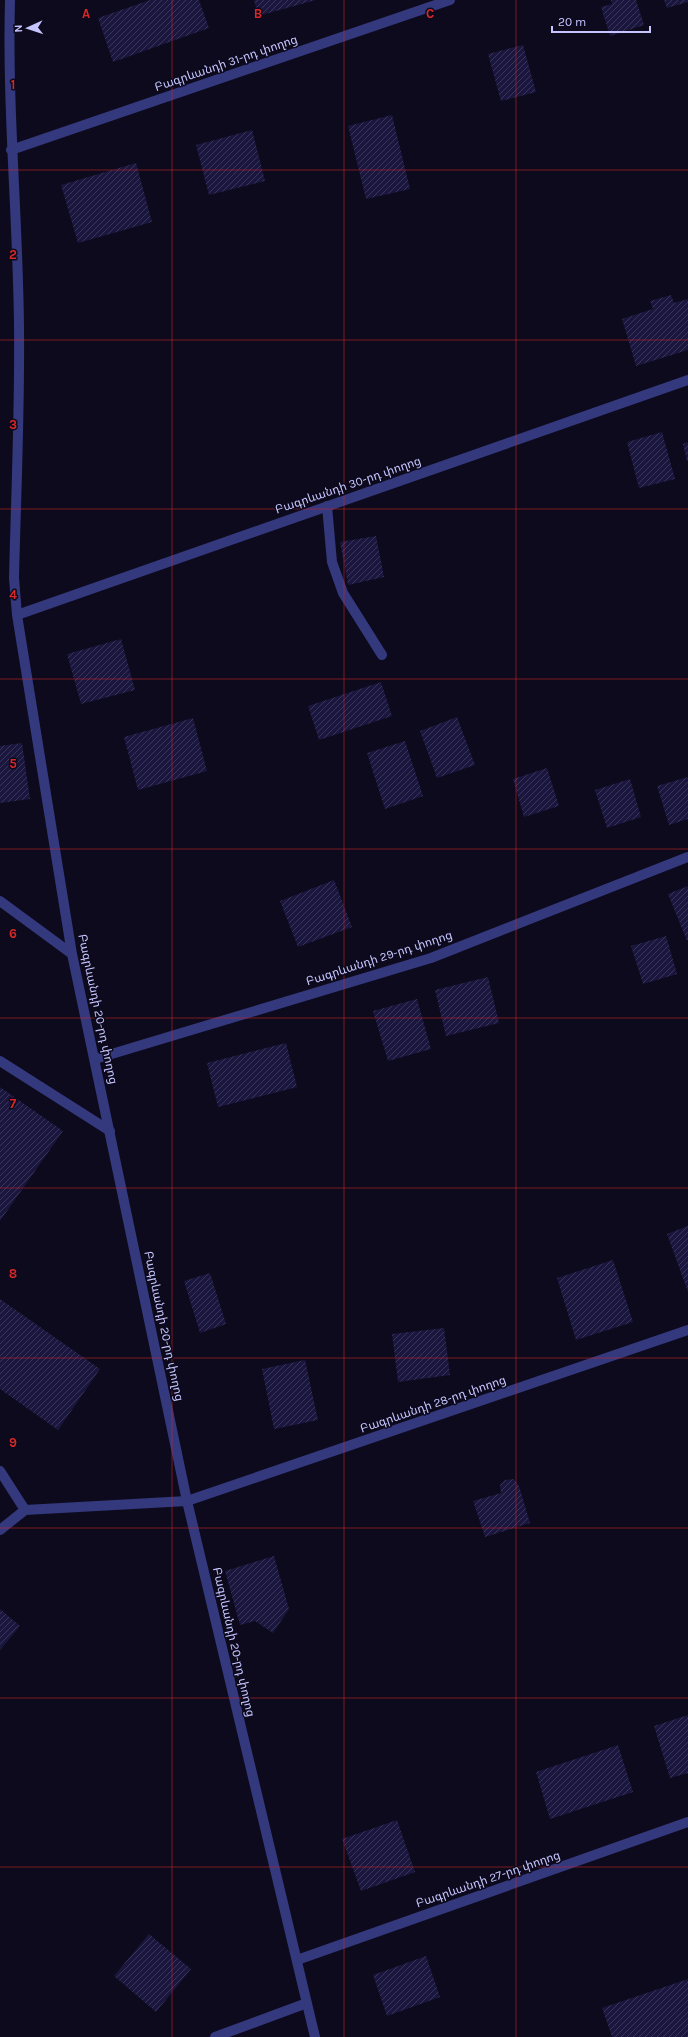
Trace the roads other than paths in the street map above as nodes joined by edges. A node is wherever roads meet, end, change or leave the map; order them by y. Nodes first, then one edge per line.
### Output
1 (10, 0) edge
2 (450, 0) edge
3 (11, 150) junction
4 (688, 380) edge
5 (327, 506) junction
6 (17, 615) junction
7 (382, 656) dead end
8 (688, 857) edge
9 (0, 901) edge
10 (72, 954) junction
11 (95, 1059) junction
12 (0, 1061) edge
13 (110, 1131) junction
14 (688, 1330) edge
15 (0, 1471) edge
16 (187, 1501) junction
17 (25, 1510) junction
18 (0, 1530) edge
19 (688, 1822) edge
20 (297, 1960) junction
21 (307, 2003) junction
22 (215, 2037) edge
23 (315, 2037) edge

1 - 3 street, Բագրևանդի 20-րդ փողոց
2 - 3 street, Բագրևանդի 31-րդ փողոց
3 - 6 street, Բագրևանդի 20-րդ փողոց
4 - 5 street, Բագրևանդի 30-րդ փողոց
5 - 6 street, Բագրևանդի 30-րդ փողոց
5 - 7 street
6 - 10 street, Բագրևանդի 20-րդ փողոց
8 - 11 street, Բագրևանդի 29-րդ փողոց
9 - 10 street
10 - 11 street, Բագրևանդի 20-րդ փողոց
11 - 13 street, Բագրևանդի 20-րդ փողոց
12 - 13 street
13 - 16 street, Բագրևանդի 20-րդ փողոց
14 - 16 street, Բագրևանդի 28-րդ փողոց
15 - 17 street
16 - 17 street, Բագրևանդի 28-րդ փողոց
16 - 20 street, Բագրևանդի 20-րդ փողոց
17 - 18 street
19 - 20 street, Բագրևանդի 27-րդ փողոց
20 - 21 street, Բագրևանդի 20-րդ փողոց
21 - 22 street
21 - 23 street, Բագրևանդի 20-րդ փողոց

